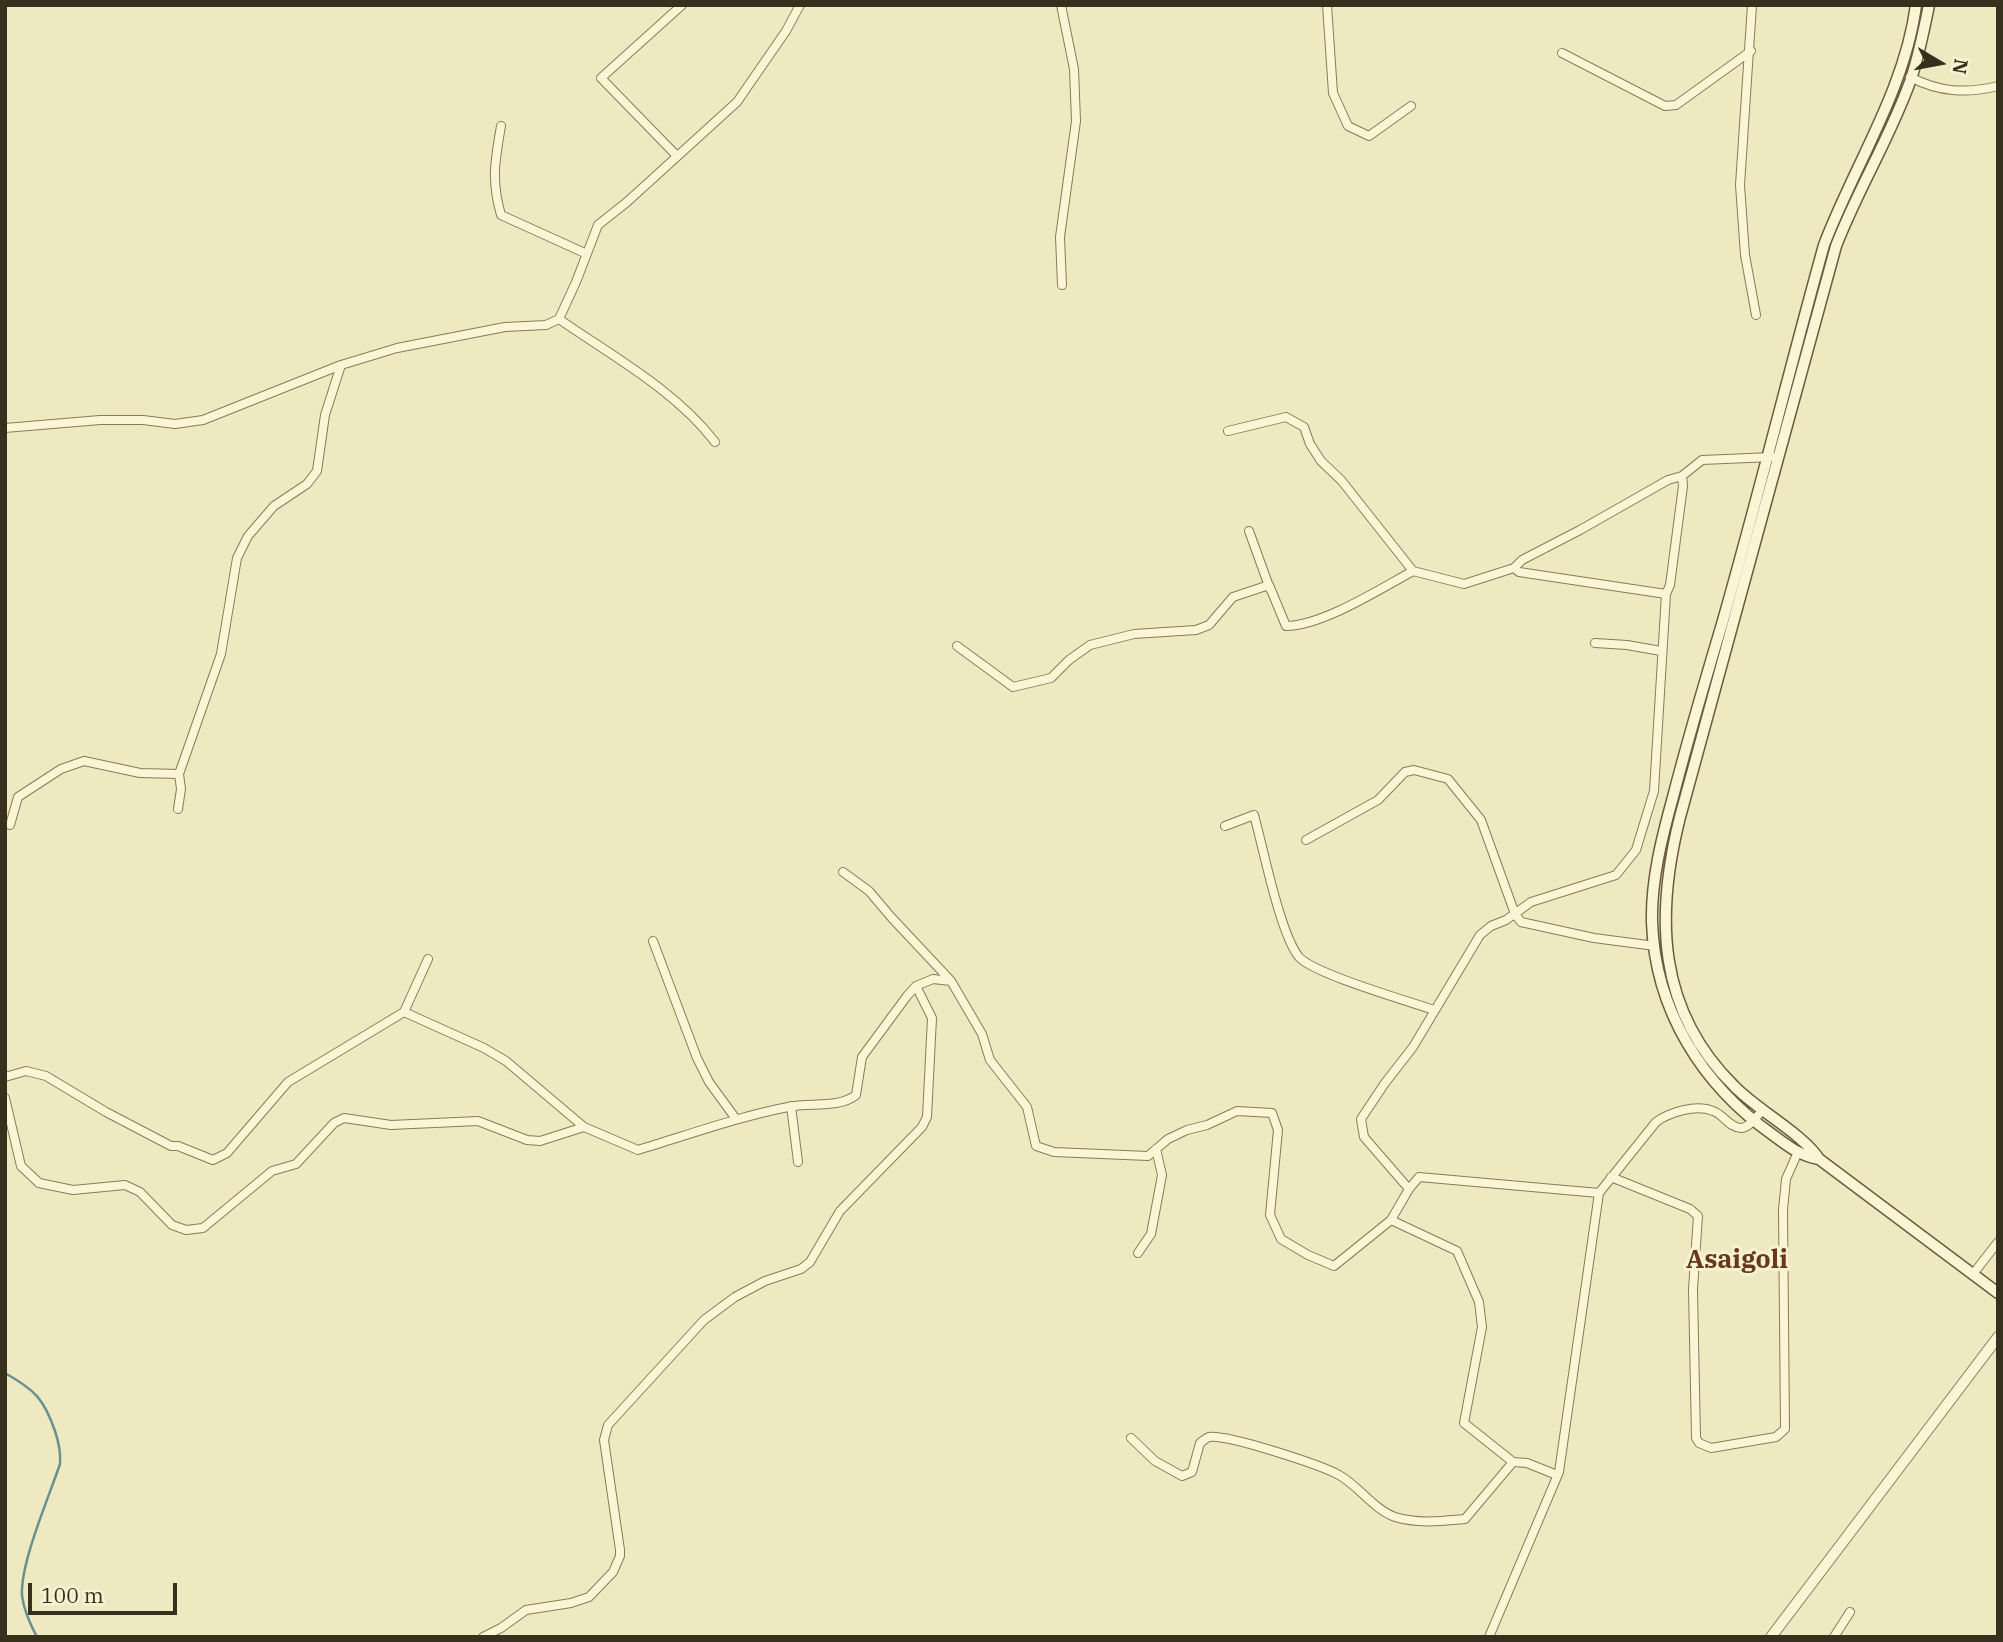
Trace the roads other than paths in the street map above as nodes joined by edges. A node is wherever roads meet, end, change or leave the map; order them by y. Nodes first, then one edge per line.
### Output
1 (681, 5) edge
2 (800, 5) edge
3 (1061, 5) edge
4 (1328, 5) edge
5 (1752, 5) edge
6 (1916, 5) edge
7 (1929, 5) edge
8 (1751, 51) junction
9 (1562, 53) dead end
10 (1900, 68) junction
11 (1911, 78) junction
12 (1998, 86) edge
13 (1411, 106) dead end
14 (502, 126) dead end
15 (677, 156) junction
16 (587, 254) junction
17 (1062, 285) dead end
18 (1756, 315) dead end
19 (559, 319) junction
20 (341, 365) junction
21 (5, 428) edge
22 (1228, 431) dead end
23 (715, 442) dead end
24 (1767, 457) junction
25 (1780, 457) junction
26 (1682, 476) junction
27 (1249, 531) dead end
28 (1514, 568) junction
29 (1413, 571) junction
30 (1269, 585) junction
31 (1666, 594) junction
32 (1595, 643) dead end
33 (957, 646) dead end
34 (1661, 651) junction
35 (179, 774) junction
36 (178, 809) dead end
37 (10, 825) dead end
38 (1225, 826) dead end
39 (1306, 840) dead end
40 (843, 872) dead end
41 (1515, 914) junction
42 (653, 941) dead end
43 (1655, 946) junction
44 (428, 959) dead end
45 (951, 981) junction
46 (916, 986) junction
47 (1434, 1010) junction
48 (404, 1012) junction
49 (5, 1077) edge
50 (5, 1098) edge
51 (791, 1106) junction
52 (1762, 1111) junction
53 (736, 1119) junction
54 (1754, 1120) junction
55 (584, 1127) junction
56 (1156, 1149) junction
57 (1798, 1152) junction
58 (1819, 1159) junction
59 (798, 1162) dead end
60 (1611, 1177) junction
61 (1409, 1189) junction
62 (1599, 1193) junction
63 (1391, 1220) junction
64 (1998, 1242) edge
65 (1138, 1253) dead end
66 (1973, 1274) junction
67 (1998, 1293) edge
68 (1998, 1337) edge
69 (1130, 1438) dead end
70 (1513, 1462) junction
71 (1558, 1475) junction
72 (1850, 1612) dead end
73 (483, 1637) edge
74 (1489, 1637) edge
75 (1771, 1637) edge
76 (1833, 1637) edge

1 - 15 street
2 - 15 street
3 - 17 street
4 - 13 street
5 - 8 street
6 - 10 main road
7 - 11 main road
8 - 9 street
8 - 18 street
10 - 11 street
10 - 24 main road
11 - 12 street
11 - 25 main road
14 - 16 street
15 - 16 street
16 - 19 street
19 - 20 street
19 - 23 street
20 - 21 street
20 - 35 street
22 - 29 street
24 - 25 street
24 - 26 street
24 - 43 main road
25 - 52 main road
26 - 28 street
26 - 31 street
27 - 30 street
28 - 29 street
28 - 31 street
29 - 30 street
30 - 33 street
31 - 34 street
32 - 34 street
34 - 41 street
35 - 36 street
35 - 37 street
38 - 47 street
39 - 41 street
40 - 45 street
41 - 43 street
41 - 47 street
42 - 53 street
43 - 54 main road
44 - 48 street
45 - 46 street
45 - 56 street
46 - 51 street
46 - 73 street
47 - 61 street
48 - 49 street
48 - 55 street
50 - 55 street
51 - 53 street
51 - 59 street
52 - 54 street
52 - 58 main road
53 - 55 street
54 - 57 main road
54 - 60 street
56 - 63 street
56 - 65 street
57 - 58 main road
57 - 60 street
58 - 66 main road
60 - 62 street
61 - 62 street
61 - 63 street
62 - 71 street
63 - 70 street
64 - 66 street
66 - 67 main road
68 - 75 street
69 - 70 street
70 - 71 street
71 - 74 street
72 - 76 street

